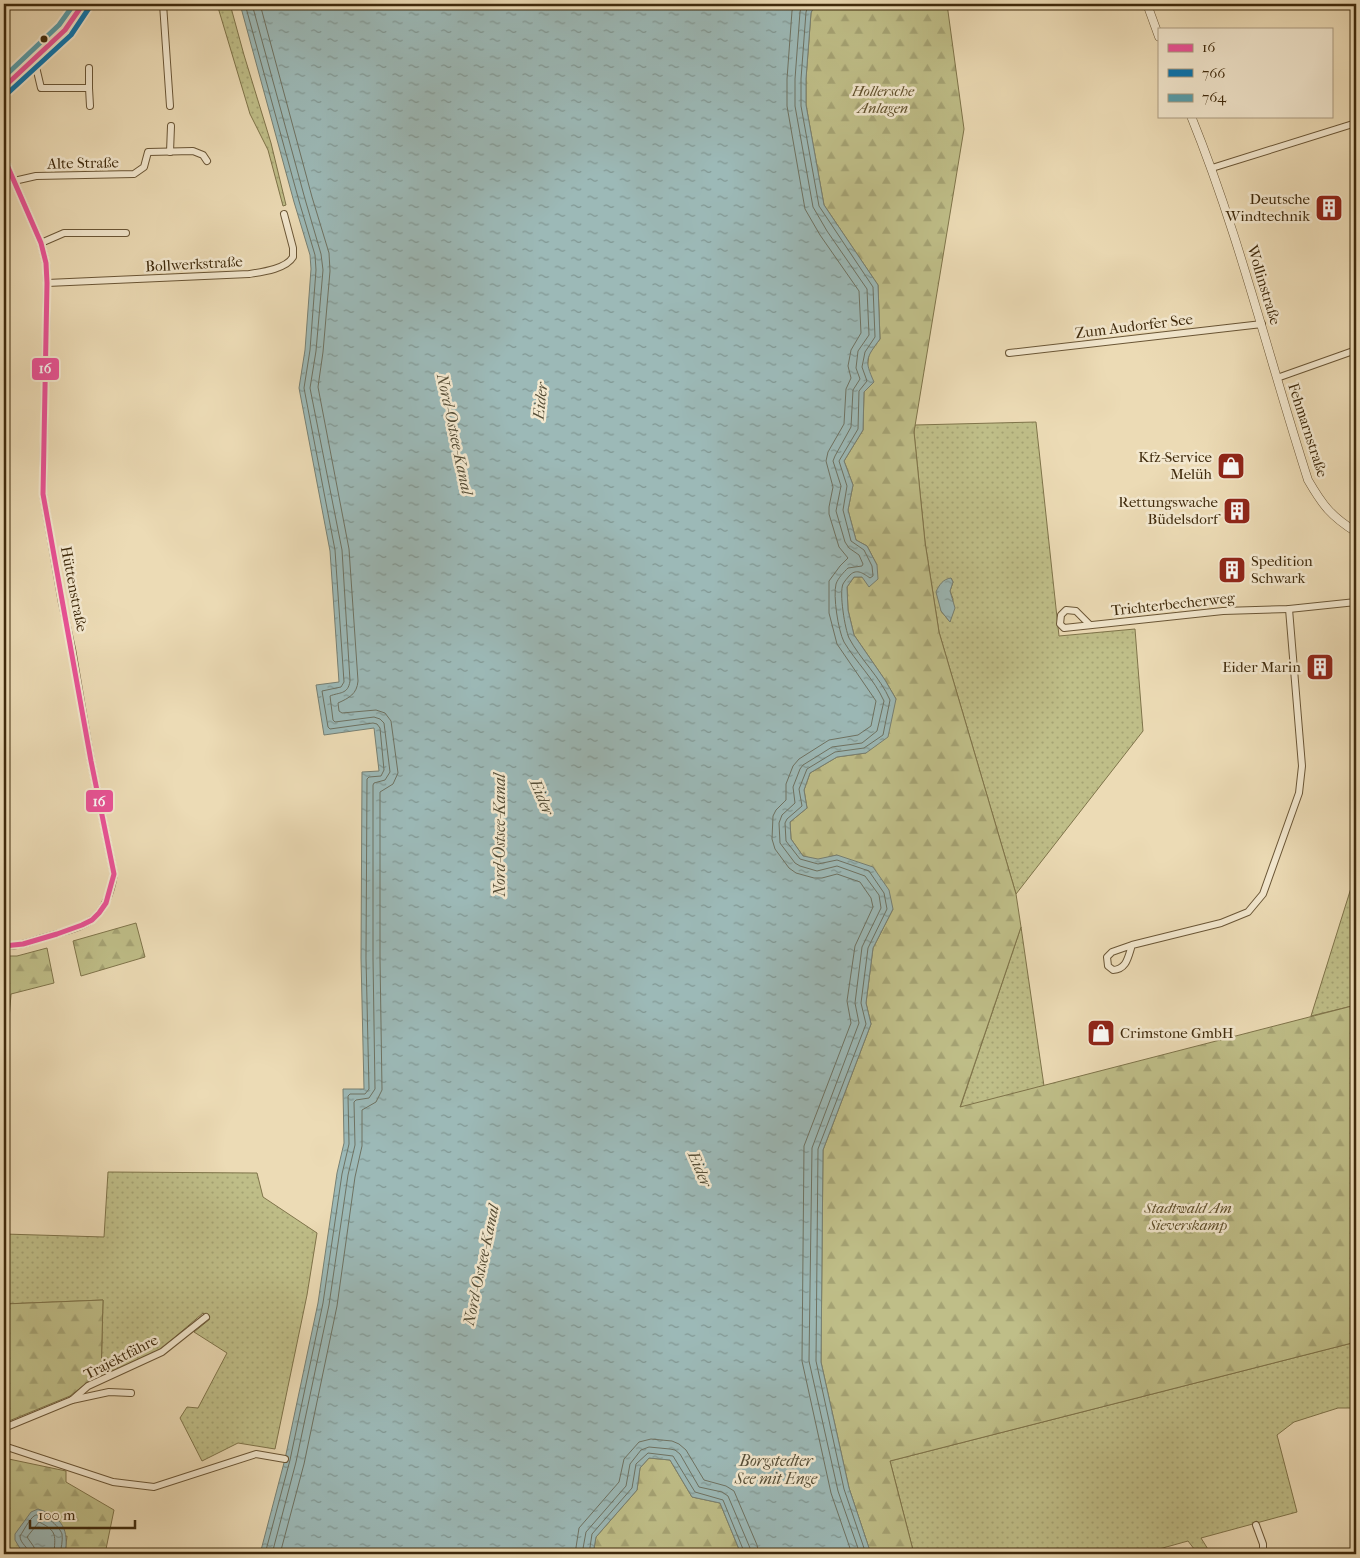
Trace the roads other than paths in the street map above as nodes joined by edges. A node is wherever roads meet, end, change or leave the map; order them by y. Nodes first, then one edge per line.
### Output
1 (84, 4) edge
2 (162, 4) edge
3 (1147, 4) edge
4 (1158, 34) edge
5 (31, 62) junction
6 (89, 68) dead end
7 (4, 87) edge
8 (89, 88) junction
9 (90, 106) dead end
10 (170, 106) dead end
11 (1192, 118) edge
12 (1356, 122) edge
13 (171, 126) dead end
14 (170, 152) junction
15 (4, 158) edge
16 (207, 161) dead end
17 (1212, 168) junction
18 (14, 181) junction
19 (284, 214) dead end
20 (126, 233) dead end
21 (41, 243) junction
22 (47, 283) junction
23 (1262, 324) junction
24 (1356, 350) edge
25 (1008, 353) dead end
26 (1277, 378) junction
27 (1356, 532) edge
28 (1356, 602) edge
29 (1289, 609) junction
30 (1090, 625) dead end
31 (4, 946) edge
32 (1132, 946) junction
33 (206, 1317) dead end
34 (131, 1393) dead end
35 (72, 1400) junction
36 (4, 1428) edge
37 (4, 1446) edge
38 (285, 1459) dead end
39 (1256, 1525) dead end
40 (1264, 1554) edge

1 - 5 main road
2 - 10 street
3 - 4 street
5 - 7 main road
5 - 8 street
6 - 8 street
8 - 9 street
11 - 17 street, Wollinstraße
12 - 17 street
13 - 14 street
14 - 16 street, Alte Straße
14 - 18 street, Alte Straße
15 - 18 street, Hüttenstraße
17 - 23 street, Wollinstraße
18 - 21 street, Hüttenstraße
19 - 22 street, Bollwerkstraße
20 - 21 street
21 - 22 street, Hüttenstraße
22 - 31 street, Hüttenstraße
23 - 25 street, Zum Audorfer See
23 - 26 street, Wollinstraße
24 - 26 street
26 - 27 street, Fehmarnstraße
28 - 29 street, Trichterbecherweg
29 - 30 street, Trichterbecherweg
29 - 32 street
32 - 32 street
33 - 35 street, Trajektfähre
34 - 35 street, Trajektfähre
35 - 36 street, Trajektfähre
37 - 38 street
39 - 40 street

